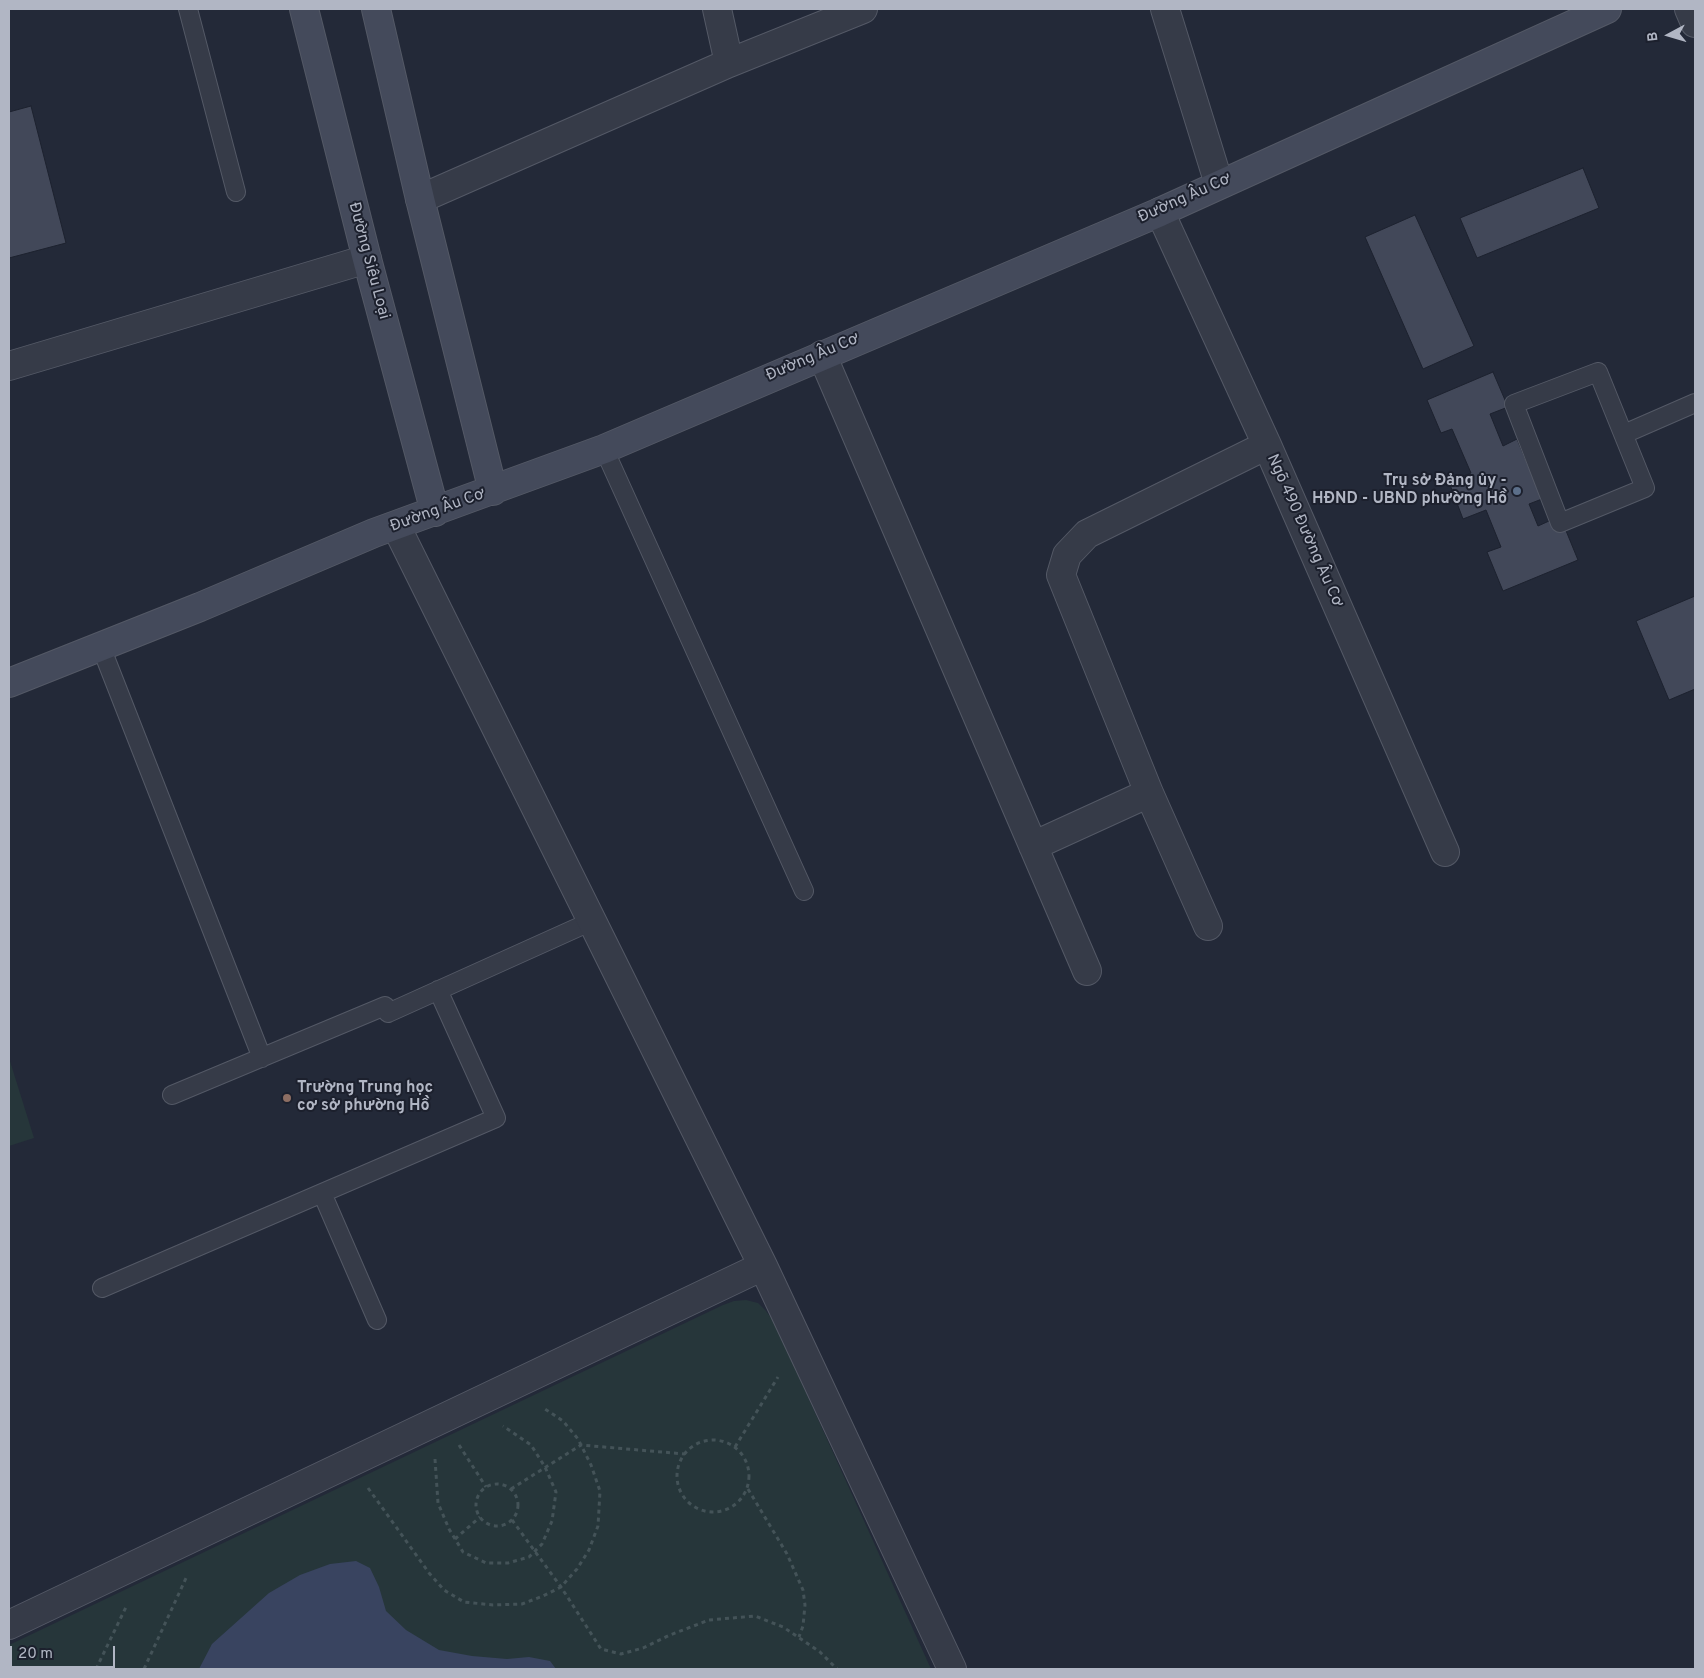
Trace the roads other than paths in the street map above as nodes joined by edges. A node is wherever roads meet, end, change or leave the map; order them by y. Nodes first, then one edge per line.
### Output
1 (188, 9) edge
2 (304, 9) edge
3 (376, 9) edge
4 (717, 9) edge
5 (863, 9) edge
6 (1166, 9) edge
7 (1607, 9) edge
8 (1689, 9) edge
9 (1695, 23) edge
10 (730, 63) junction
11 (1219, 184) junction
12 (236, 192) dead end
13 (420, 199) junction
14 (1160, 212) junction
15 (367, 259) junction
16 (822, 355) junction
17 (9, 366) edge
18 (1695, 403) edge
19 (1624, 434) junction
20 (1267, 445) junction
21 (604, 449) junction
22 (493, 491) junction
23 (435, 512) junction
24 (396, 526) junction
25 (101, 647) junction
26 (9, 682) edge
27 (1149, 793) junction
28 (1033, 846) junction
29 (1445, 852) dead end
30 (804, 891) dead end
31 (592, 920) junction
32 (1208, 926) dead end
33 (1087, 971) dead end
34 (438, 990) junction
35 (262, 1058) junction
36 (172, 1095) dead end
37 (322, 1193) junction
38 (763, 1266) junction
39 (102, 1288) dead end
40 (377, 1320) dead end
41 (9, 1625) edge
42 (952, 1669) edge

1 - 12 lane
2 - 15 main road, Đường Siêu Loại
3 - 13 main road
4 - 10 street
5 - 10 street
6 - 11 street
7 - 11 main road, Đường Âu Cơ
8 - 9 street
10 - 13 street
11 - 14 main road, Đường Âu Cơ
13 - 22 main road
14 - 16 main road, Đường Âu Cơ
14 - 20 street, Ngõ 490 Đường Âu Cơ
15 - 17 street
15 - 23 main road, Đường Siêu Loại
16 - 21 main road, Đường Âu Cơ
16 - 28 street
18 - 19 lane
19 - 19 lane
20 - 27 street
20 - 29 street, Ngõ 490 Đường Âu Cơ
21 - 22 main road, Đường Âu Cơ
21 - 30 lane
22 - 23 main road, Đường Âu Cơ
23 - 24 main road, Đường Âu Cơ
24 - 25 main road, Đường Âu Cơ
24 - 31 street
25 - 26 main road, Đường Âu Cơ
25 - 35 lane
27 - 28 street
27 - 32 street
28 - 33 street
31 - 34 lane
31 - 38 street
34 - 35 lane
34 - 37 lane
35 - 36 lane
37 - 39 lane
37 - 40 lane
38 - 41 street
38 - 42 street

